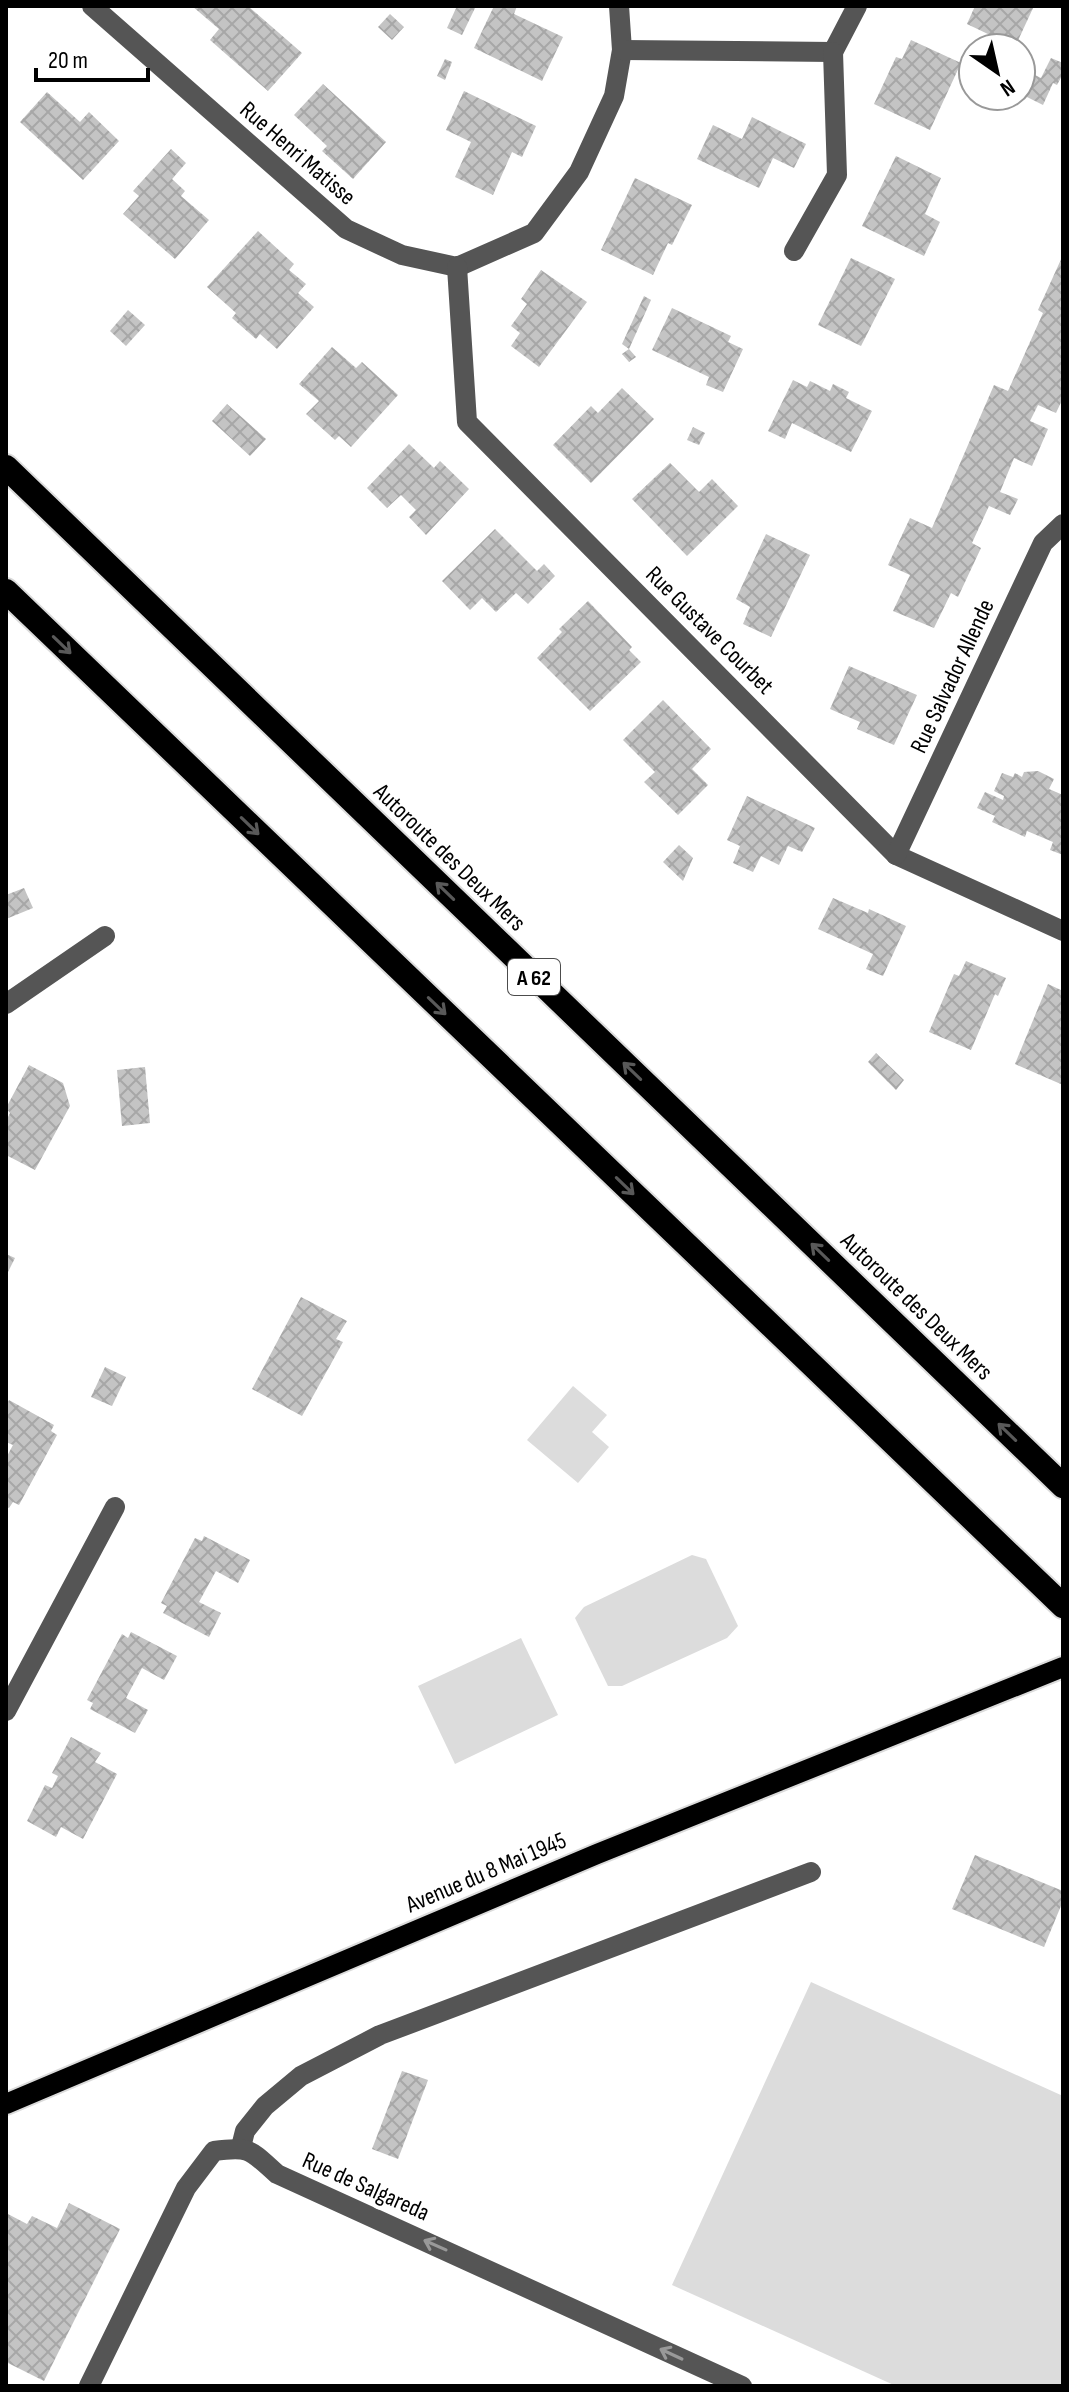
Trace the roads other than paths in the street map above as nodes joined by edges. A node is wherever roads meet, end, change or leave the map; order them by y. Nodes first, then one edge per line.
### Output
1 (92, 6) edge
2 (619, 6) edge
3 (857, 6) edge
4 (622, 50) junction
5 (833, 52) junction
6 (794, 251) dead end
7 (457, 267) junction
8 (6, 467) edge
9 (1063, 524) edge
10 (6, 591) edge
11 (896, 855) junction
12 (1063, 931) edge
13 (105, 936) dead end
14 (6, 1004) edge
15 (1063, 1486) edge
16 (115, 1507) dead end
17 (1063, 1606) edge
18 (1063, 1667) edge
19 (6, 1711) edge
20 (811, 1872) dead end
21 (6, 2104) edge
22 (241, 2147) junction
23 (89, 2386) edge
24 (742, 2386) edge

1 - 7 street, Rue Henri Matisse
2 - 4 street
3 - 5 street
4 - 5 street
4 - 7 street
5 - 6 street
7 - 11 street, Rue Gustave Courbet
15 -> 8 highway, Autoroute des Deux Mers / A 62
9 - 11 street, Rue Salvador Allende
10 -> 17 highway
11 - 12 street, Rue Gustave Courbet
13 - 14 street
16 - 19 street
18 - 21 main road, Avenue du 8 Mai 1945
20 - 22 street
22 - 23 street
24 -> 22 street, Rue de Salgareda

